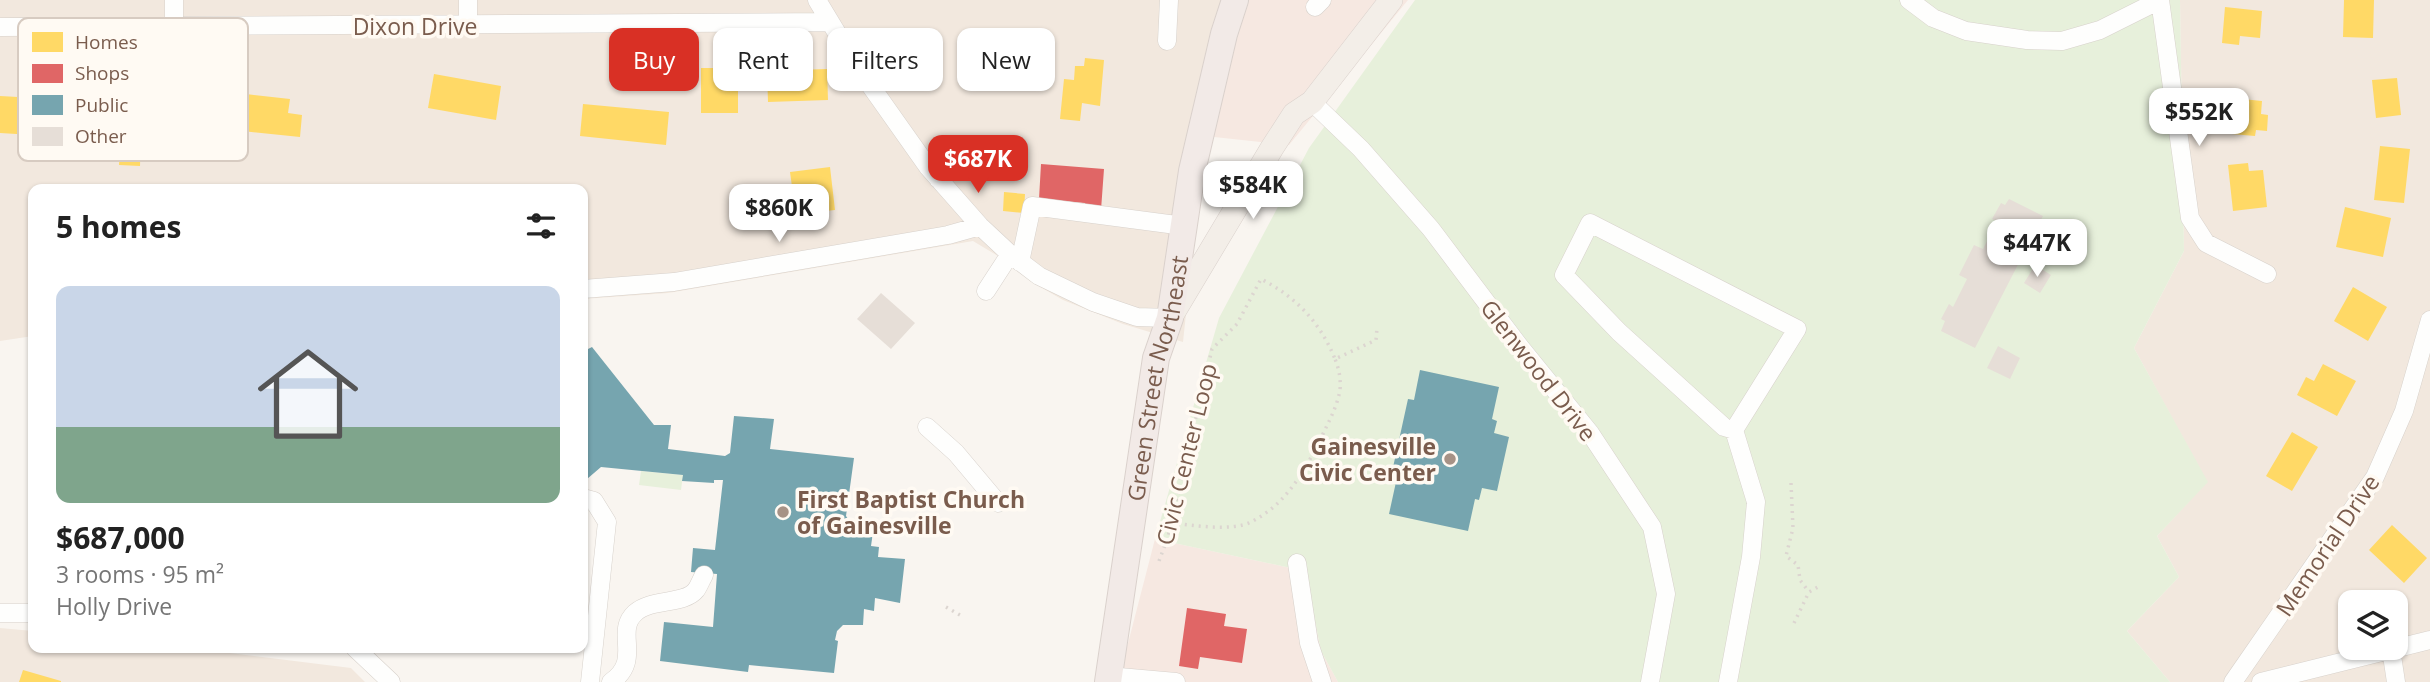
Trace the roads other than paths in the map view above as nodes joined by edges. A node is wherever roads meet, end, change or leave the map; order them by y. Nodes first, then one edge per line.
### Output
1 (174, 0) edge
2 (468, 0) edge
3 (817, 0) edge
4 (1169, 0) edge
5 (1235, 0) edge
6 (1909, 0) edge
7 (2160, 0) edge
8 (1387, 1) edge
9 (174, 18) edge
10 (829, 22) junction
11 (468, 26) junction
12 (0, 27) edge
13 (18, 27) edge
14 (248, 27) edge
15 (1167, 41) dead end
16 (1312, 102) junction
17 (1004, 170) dead end
18 (938, 179) junction
19 (980, 226) junction
20 (1184, 226) junction
21 (1015, 258) junction
22 (2267, 274) dead end
23 (588, 289) edge
24 (986, 291) dead end
25 (1170, 318) junction
26 (2430, 320) edge
27 (928, 428) dead end
28 (1734, 430) junction
29 (588, 500) edge
30 (998, 503) dead end
31 (1297, 563) dead end
32 (704, 575) dead end
33 (0, 613) edge
34 (28, 613) edge
35 (596, 625) junction
36 (626, 628) junction
37 (2430, 640) edge
38 (2408, 645) edge
39 (360, 653) edge
40 (2348, 660) edge
41 (2393, 660) edge
42 (1108, 679) edge
43 (391, 682) edge
44 (590, 682) edge
45 (611, 682) edge
46 (1176, 682) edge
47 (1322, 682) edge
48 (1650, 682) edge
49 (1728, 682) edge
50 (2233, 682) edge
51 (2261, 682) edge
52 (2396, 682) edge

1 - 9 street
2 - 11 street
3 - 10 street
4 - 15 street
5 - 20 highway, Green Street Northeast
6 - 7 street
7 - 22 street
8 - 16 main road
10 - 11 street, Dixon Drive
10 - 18 street
11 - 14 street, Dixon Drive
12 - 13 street, Dixon Drive
16 - 25 main road
16 - 48 street, Glenwood Drive
17 - 18 street
18 - 19 street
19 - 21 street
19 - 23 street
20 - 21 street
20 - 25 highway, Green Street Northeast
21 - 24 street
21 - 25 street
25 - 42 highway, Green Street Northeast
26 - 50 street, Memorial Drive
27 - 30 street
28 - 28 street
28 - 49 street
29 - 35 street
31 - 47 street
32 - 36 street
33 - 34 street
35 - 36 street
35 - 44 street
36 - 45 street
37 - 38 street
39 - 43 street
40 - 51 street
41 - 52 street
42 - 46 street

